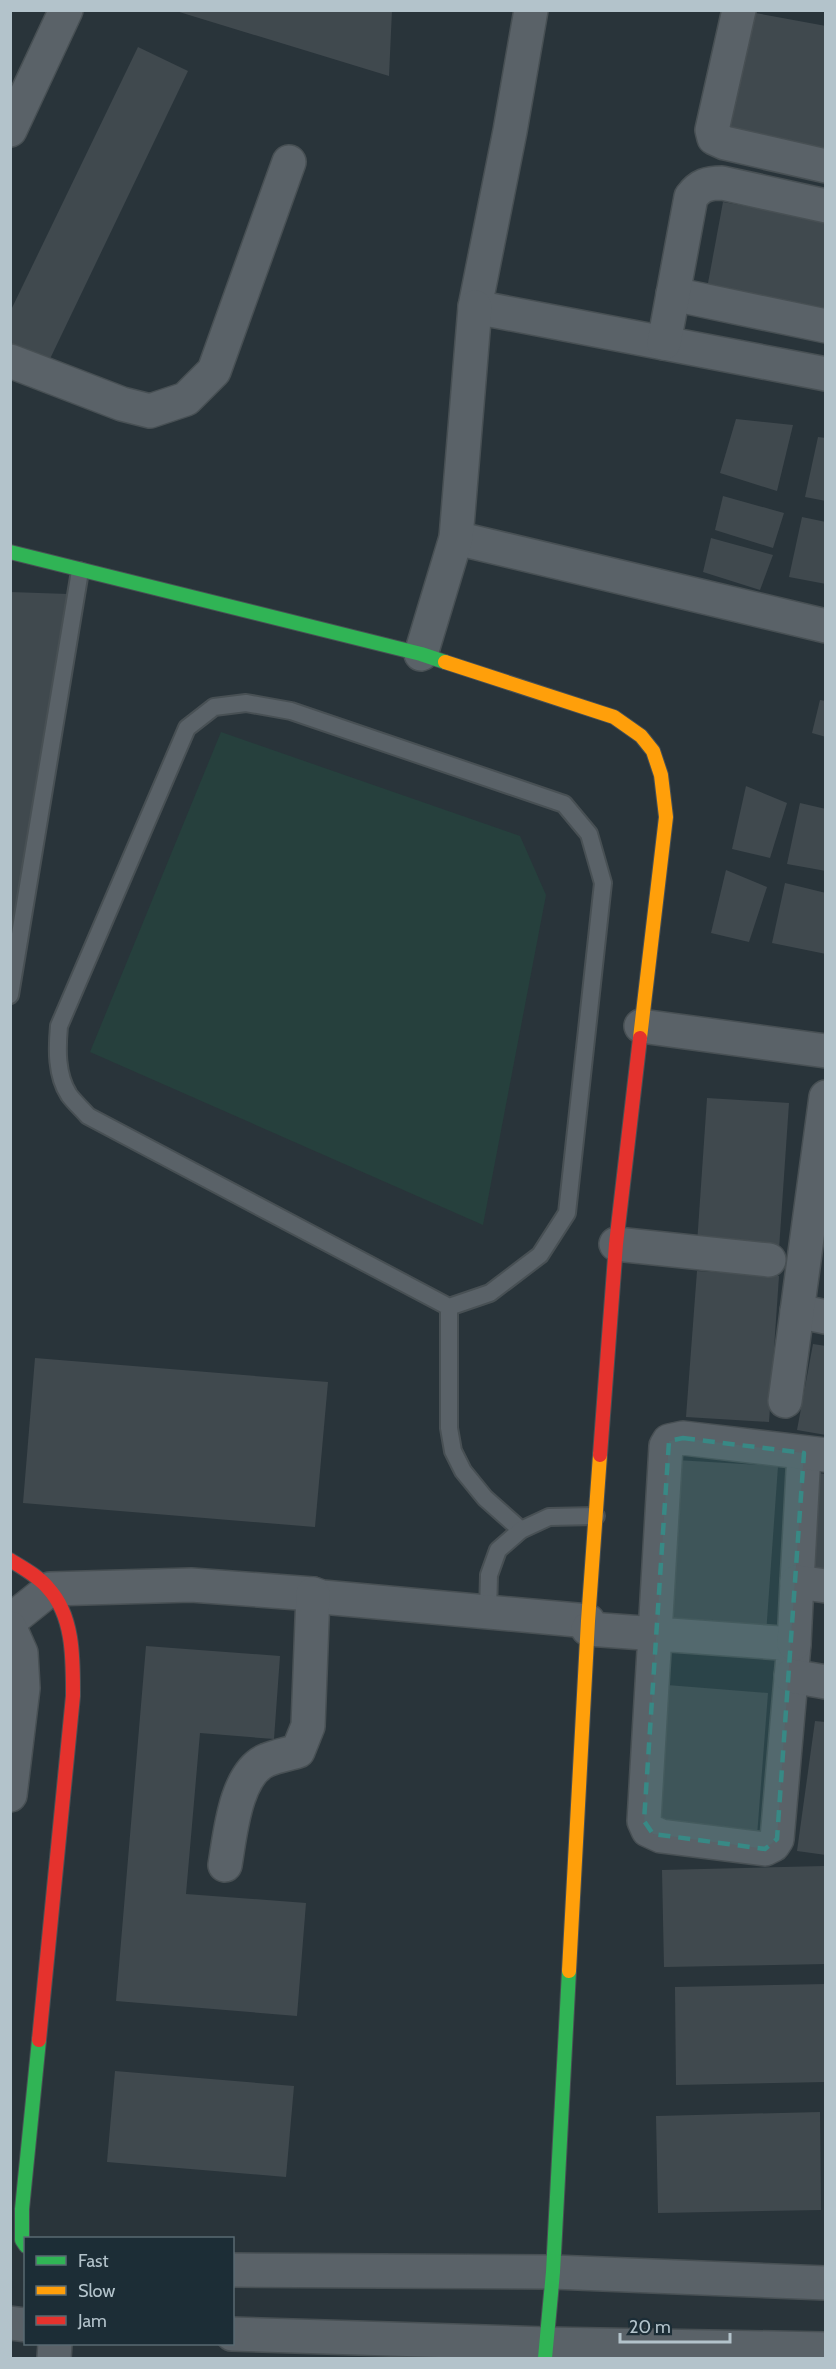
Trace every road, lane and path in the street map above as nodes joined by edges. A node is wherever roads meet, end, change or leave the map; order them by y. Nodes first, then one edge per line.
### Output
1 (66, 10) edge
2 (531, 10) edge
3 (739, 10) edge
4 (10, 130) edge
5 (289, 162) dead end
6 (825, 166) edge
7 (825, 206) edge
8 (673, 294) junction
9 (475, 307) junction
10 (825, 326) edge
11 (664, 343) junction
12 (10, 361) edge
13 (825, 374) edge
14 (456, 538) junction
15 (10, 552) edge
16 (80, 571) junction
17 (825, 626) edge
18 (421, 654) junction
19 (10, 995) edge
20 (641, 1026) junction
21 (825, 1051) edge
22 (825, 1097) edge
23 (817, 1222) edge
24 (616, 1244) junction
25 (769, 1260) dead end
26 (449, 1307) junction
27 (811, 1314) edge
28 (785, 1401) dead end
29 (815, 1454) edge
30 (596, 1516) junction
31 (521, 1530) junction
32 (10, 1560) edge
33 (811, 1584) edge
34 (50, 1589) junction
35 (313, 1594) junction
36 (488, 1612) junction
37 (10, 1622) edge
38 (588, 1625) junction
39 (10, 1628) edge
40 (657, 1634) junction
41 (794, 1644) junction
42 (791, 1676) junction
43 (825, 1682) edge
44 (10, 1795) edge
45 (225, 1865) dead end
46 (24, 2243) edge
47 (234, 2270) edge
48 (553, 2272) junction
49 (825, 2283) edge
50 (234, 2334) edge
51 (825, 2349) edge
52 (545, 2351) edge

1 - 4 street
2 - 9 street
3 - 6 street
5 - 12 street
7 - 8 street
8 - 10 street
8 - 11 street
9 - 11 street
9 - 14 street
11 - 13 street
14 - 17 street
14 - 18 street
15 - 16 street
16 - 18 street
16 - 19 lane
18 - 20 street
20 - 21 street
20 - 24 street
22 - 23 street
23 - 27 street
24 - 25 street
24 - 30 street
26 - 26 lane
26 - 31 lane
27 - 28 street
29 - 33 street
29 - 40 street
30 - 31 lane
30 - 38 street
31 - 36 lane
32 - 34 street
33 - 41 street
34 - 35 street
34 - 37 street
34 - 46 street
35 - 36 street
35 - 45 street
36 - 38 street
38 - 40 street
38 - 48 street
39 - 44 street
40 - 41 street
40 - 42 street
41 - 42 street
42 - 43 street
47 - 48 street
48 - 49 street
48 - 52 street
50 - 52 street
51 - 52 street

